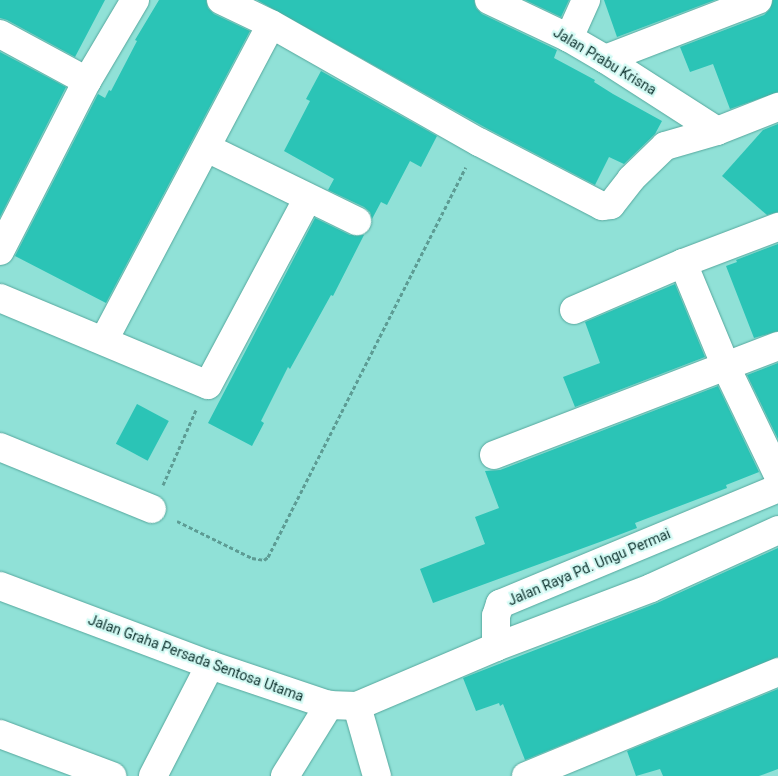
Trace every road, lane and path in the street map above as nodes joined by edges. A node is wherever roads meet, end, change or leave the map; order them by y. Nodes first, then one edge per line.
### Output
1 (134, 0) edge
2 (221, 0) edge
3 (489, 0) edge
4 (586, 0) edge
5 (758, 0) edge
6 (271, 24) junction
7 (0, 34) edge
8 (569, 38) junction
9 (605, 59) junction
10 (87, 81) junction
11 (778, 107) edge
12 (717, 131) junction
13 (479, 142) junction
14 (207, 148) junction
15 (308, 198) junction
16 (357, 220) dead end
17 (778, 227) edge
18 (0, 251) edge
19 (683, 263) junction
20 (0, 298) edge
21 (574, 310) dead end
22 (104, 340) junction
23 (778, 346) edge
24 (726, 367) junction
25 (208, 385) junction
26 (0, 447) edge
27 (494, 455) dead end
28 (778, 476) edge
29 (778, 488) edge
30 (152, 508) junction
31 (778, 530) edge
32 (0, 586) edge
33 (496, 647) junction
34 (210, 665) junction
35 (778, 672) edge
36 (329, 705) junction
37 (357, 706) junction
38 (0, 734) edge
39 (112, 776) edge
40 (153, 776) edge
41 (285, 776) edge
42 (377, 776) edge
43 (526, 776) edge

1 - 10 street
2 - 6 street
3 - 8 street, Jalan Prabu Krisna
4 - 8 street
5 - 9 street
6 - 13 street
6 - 14 street
7 - 10 street
8 - 9 street, Jalan Prabu Krisna
9 - 12 street, Jalan Prabu Krisna
10 - 18 street
11 - 12 street
12 - 13 street
13 - 30 path
14 - 15 street
14 - 22 street
15 - 16 street
15 - 25 street
17 - 19 street
19 - 21 street
19 - 24 street
20 - 22 street
22 - 25 street
23 - 24 street
24 - 27 street
24 - 28 street
25 - 30 path
26 - 30 street
29 - 33 street, Jalan Raya Pd. Ungu Permai
31 - 33 street
32 - 34 street, Jalan Graha Persada Sentosa Utama
33 - 37 street, Jalan Graha Persada Sentosa Utama
34 - 36 street, Jalan Graha Persada Sentosa Utama
34 - 40 street
35 - 43 street
36 - 37 street, Jalan Graha Persada Sentosa Utama
36 - 41 street
37 - 42 street
38 - 39 street

